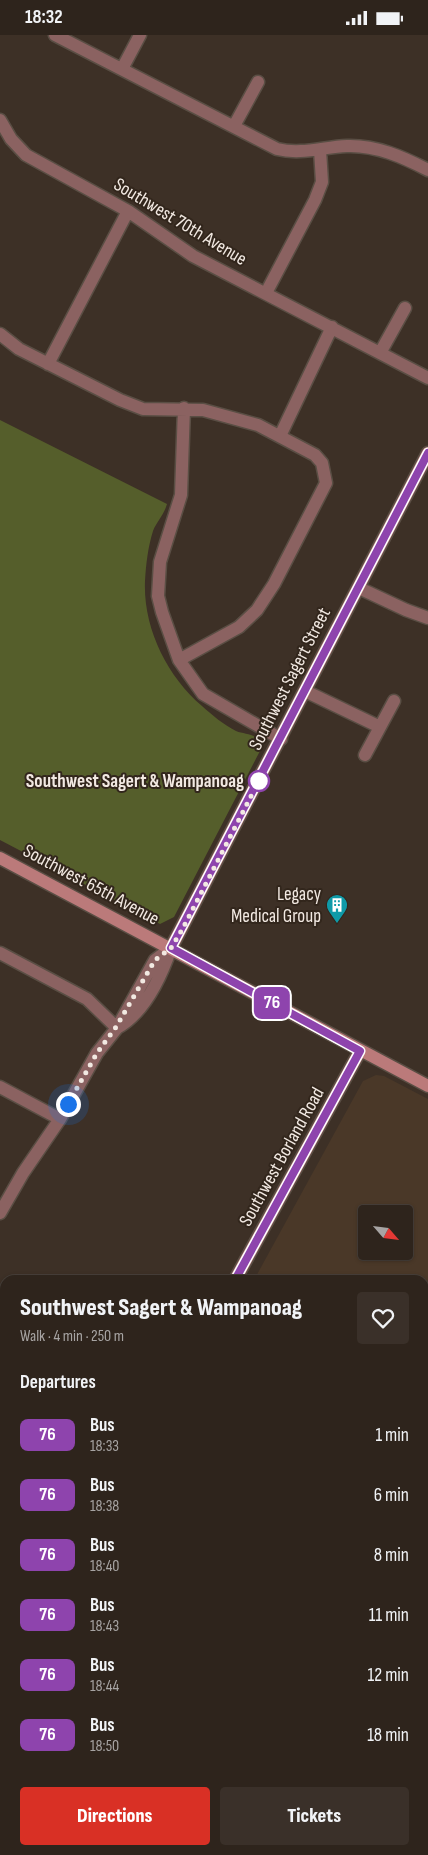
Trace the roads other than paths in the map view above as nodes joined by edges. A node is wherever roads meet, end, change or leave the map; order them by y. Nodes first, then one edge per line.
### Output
1 (55, 35) edge
2 (140, 35) edge
3 (122, 69) junction
4 (258, 82) dead end
5 (0, 120) edge
6 (234, 126) junction
7 (320, 150) junction
8 (428, 170) edge
9 (128, 211) junction
10 (266, 293) junction
11 (405, 308) dead end
12 (332, 327) junction
13 (0, 334) edge
14 (380, 353) junction
15 (48, 364) junction
16 (428, 378) edge
17 (184, 408) junction
18 (280, 436) junction
19 (428, 453) edge
20 (359, 588) junction
21 (428, 617) edge
22 (179, 660) junction
23 (305, 691) junction
24 (394, 701) dead end
25 (380, 727) junction
26 (280, 739) junction
27 (366, 755) dead end
28 (0, 858) edge
29 (171, 948) junction
30 (0, 953) edge
31 (116, 1027) junction
32 (360, 1051) junction
33 (428, 1086) edge
34 (0, 1087) edge
35 (60, 1119) junction
36 (0, 1213) edge
37 (238, 1275) edge

1 - 3 street
2 - 3 street
3 - 6 street
4 - 6 street
5 - 9 street, Southwest 70th Avenue
6 - 7 street
7 - 8 street
7 - 10 street
9 - 10 street, Southwest 70th Avenue
9 - 15 street
10 - 12 street, Southwest 70th Avenue
11 - 14 street
12 - 14 street, Southwest 70th Avenue
12 - 18 street
13 - 15 street
14 - 16 street, Southwest 70th Avenue
15 - 17 street
17 - 18 street
17 - 22 street
18 - 22 street
19 - 20 main road, Southwest Sagert Street
20 - 21 street
20 - 23 main road, Southwest Sagert Street
22 - 26 street
23 - 25 street
23 - 26 main road, Southwest Sagert Street
24 - 25 street
25 - 27 street
26 - 29 main road, Southwest Sagert Street
28 - 29 main road, Southwest 65th Avenue
29 - 31 street, Southwest Sagert Street
29 - 32 main road, Southwest 65th Avenue
30 - 31 street
31 - 35 street, Southwest Sagert Street
32 - 33 main road, Southwest 65th Avenue
32 - 37 main road, Southwest Borland Road
34 - 35 street
35 - 36 street, Southwest Sagert Street

